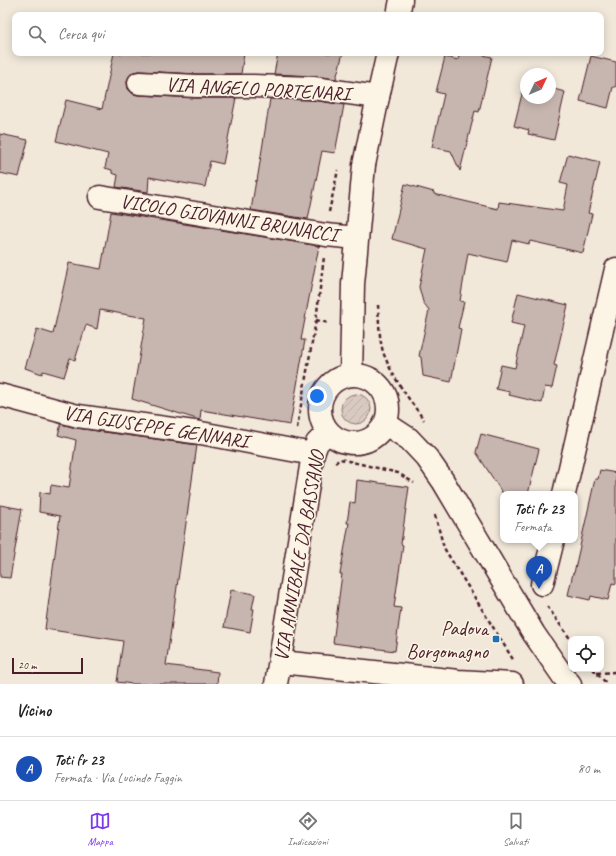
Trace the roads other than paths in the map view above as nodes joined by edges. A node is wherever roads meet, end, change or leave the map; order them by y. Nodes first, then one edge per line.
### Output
1 (401, 0) edge
2 (399, 12) edge
3 (387, 56) edge
4 (139, 83) dead end
5 (378, 97) junction
6 (100, 197) dead end
7 (357, 238) junction
8 (616, 269) edge
9 (351, 375) junction
10 (0, 395) edge
11 (386, 424) junction
12 (328, 432) junction
13 (313, 454) junction
14 (565, 491) edge
15 (552, 543) edge
16 (542, 584) dead end
17 (281, 662) junction
18 (514, 675) edge
19 (276, 684) edge
20 (570, 684) edge

1 - 2 street
3 - 5 street
4 - 5 street, VIA ANGELO PORTENARI
5 - 7 street
6 - 7 street, VICOLO GIOVANNI BRUNACCI
7 - 9 street
8 - 14 street
9 - 11 street
9 - 12 street, VIA ANNIBALE DA BASSANO
10 - 13 street, VIA GIUSEPPE GENNARI
11 - 12 street, VIA ANNIBALE DA BASSANO
11 - 20 street
12 - 13 street, VIA ANNIBALE DA BASSANO
13 - 17 street, VIA ANNIBALE DA BASSANO
15 - 16 street
17 - 18 street
17 - 19 street, VIA ANNIBALE DA BASSANO

